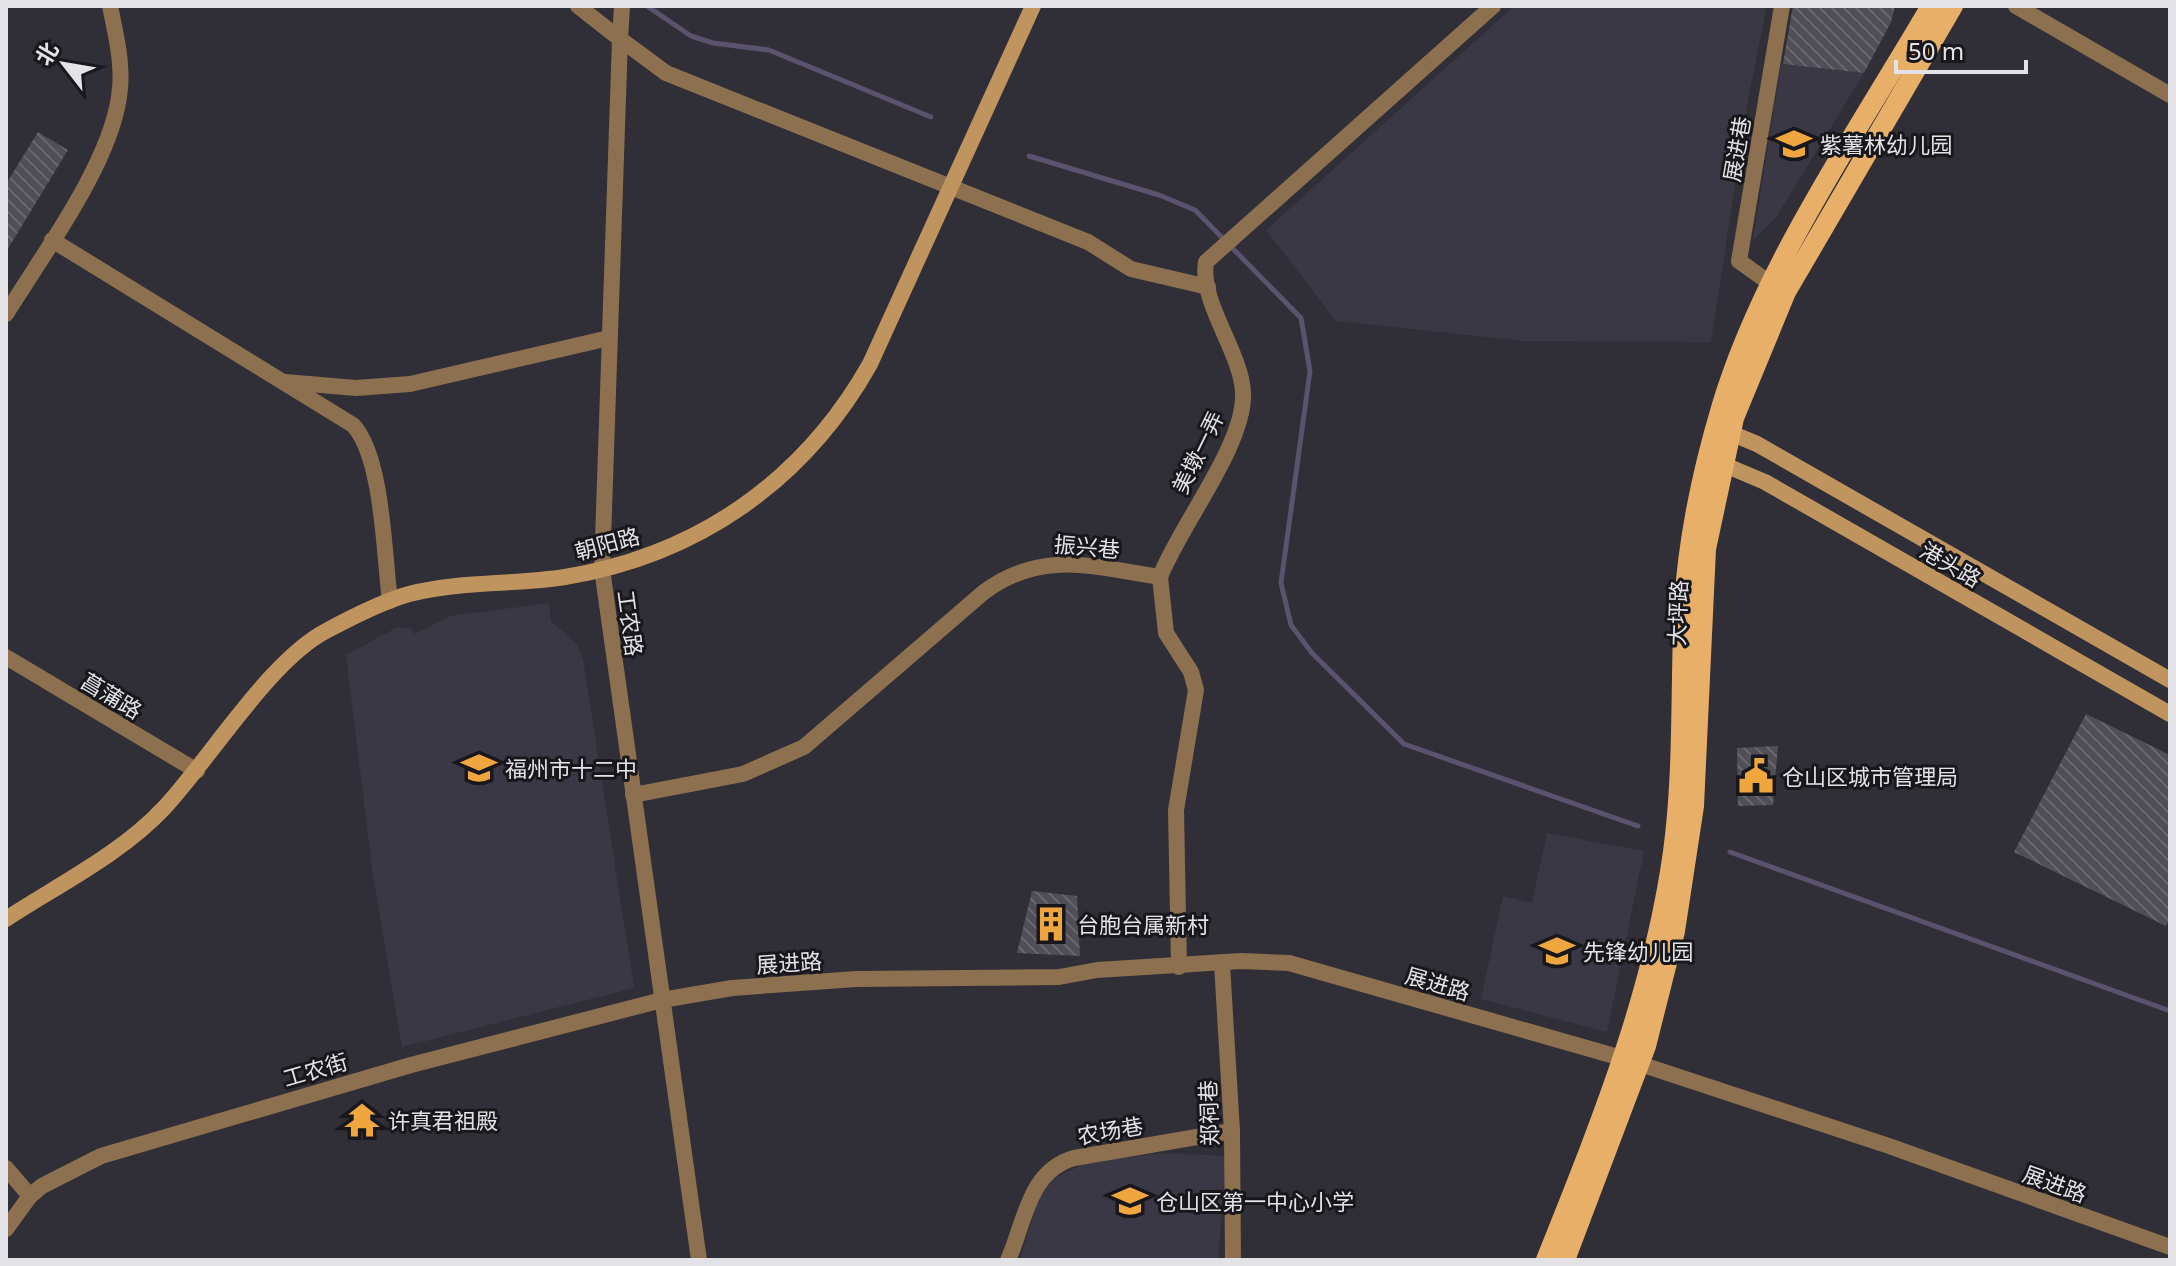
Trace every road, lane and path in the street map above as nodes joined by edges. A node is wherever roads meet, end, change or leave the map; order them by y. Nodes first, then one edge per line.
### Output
1 (110, 6) edge
2 (578, 6) edge
3 (622, 6) edge
4 (1033, 6) edge
5 (1493, 6) edge
6 (1782, 6) edge
7 (1931, 6) edge
8 (1953, 6) edge
9 (2016, 6) edge
10 (620, 39) junction
11 (2170, 95) edge
12 (953, 186) junction
13 (52, 240) junction
14 (1771, 284) junction
15 (1208, 287) junction
16 (6, 314) edge
17 (609, 338) junction
18 (279, 381) junction
19 (1723, 430) junction
20 (1715, 461) junction
21 (602, 569) junction
22 (1160, 577) junction
23 (390, 601) junction
24 (6, 657) edge
25 (2170, 680) edge
26 (2170, 714) edge
27 (197, 771) junction
28 (633, 795) junction
29 (6, 919) edge
30 (1222, 964) junction
31 (1179, 967) junction
32 (662, 1000) junction
33 (1632, 1062) junction
34 (1232, 1131) junction
35 (6, 1168) edge
36 (30, 1196) junction
37 (6, 1229) edge
38 (2170, 1247) edge
39 (699, 1260) edge
40 (1008, 1260) edge
41 (1233, 1260) edge
42 (1546, 1260) edge
43 (1565, 1260) edge

1 - 13 street
2 - 10 street
3 - 10 street, 工农路
4 - 12 main road, 朝阳路
5 - 15 street, 美墩一弄
6 - 14 street, 展进巷
7 - 14 main road
8 - 19 main road, 大坪路
9 - 11 street
10 - 12 street
10 - 17 street, 工农路
12 - 15 street
12 - 21 main road, 朝阳路
13 - 16 street
13 - 18 street
14 - 19 main road
15 - 22 street, 美墩一弄
17 - 18 street
17 - 21 street, 工农路
18 - 23 street
19 - 20 main road, 大坪路
19 - 25 main road, 港头路
20 - 26 main road, 港头路
20 - 33 main road, 大坪路
21 - 23 main road, 朝阳路
21 - 28 street, 工农路
22 - 28 street, 振兴巷
22 - 31 street
23 - 27 main road, 朝阳路
24 - 27 street, 菖蒲路
27 - 29 main road, 朝阳路
28 - 32 street, 工农路
30 - 31 street, 展进路
30 - 33 street, 展进路
30 - 34 street, 郑祠巷
31 - 32 street, 展进路
32 - 36 street, 工农街
32 - 39 street, 工农路
33 - 38 street, 展进路
33 - 42 main road
33 - 43 main road
34 - 40 street, 农场巷
34 - 41 street, 郑祠巷
35 - 36 street
36 - 37 street, 工农街

